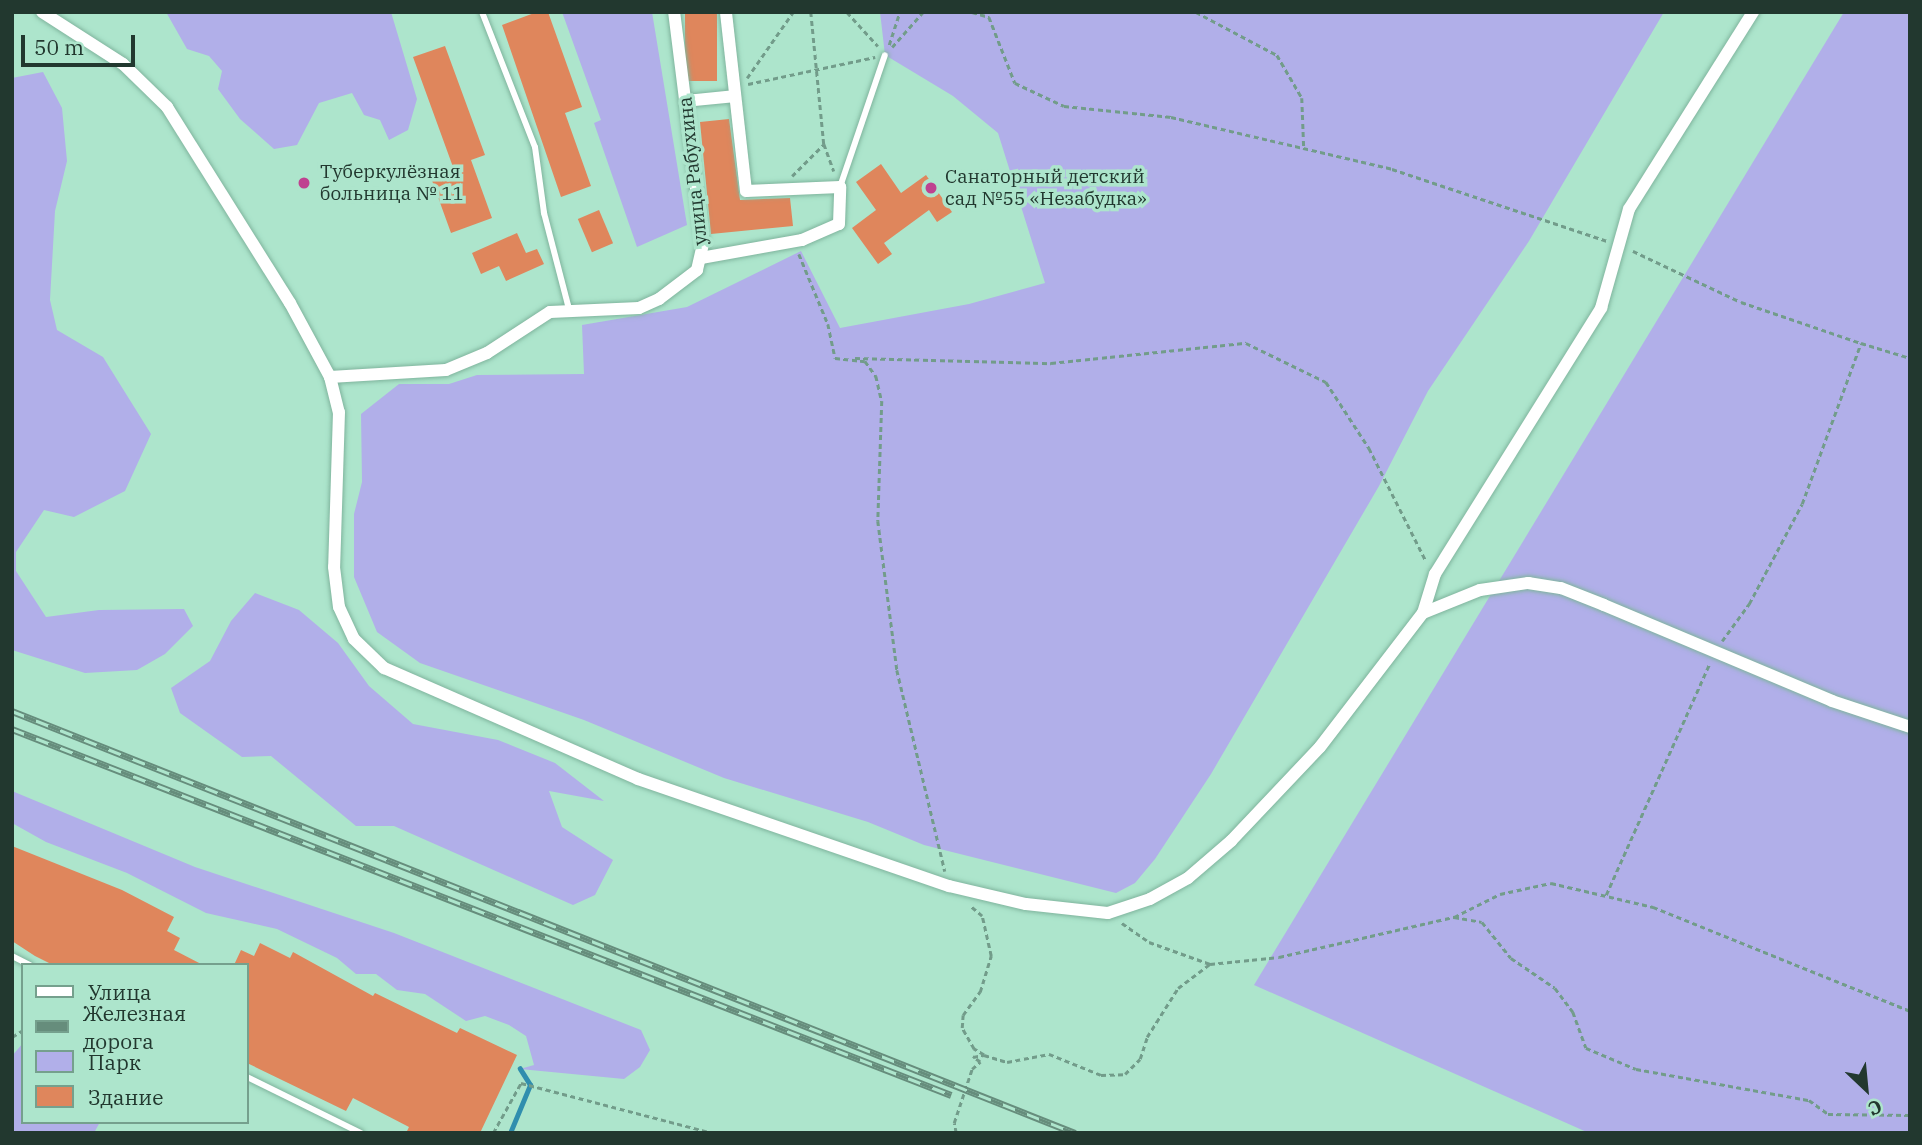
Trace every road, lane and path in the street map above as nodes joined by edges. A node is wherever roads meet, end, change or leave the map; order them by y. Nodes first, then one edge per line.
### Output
1 (42, 12) edge
2 (482, 12) edge
3 (674, 12) edge
4 (726, 12) edge
5 (793, 12) edge
6 (811, 12) edge
7 (847, 12) edge
8 (900, 12) edge
9 (923, 12) edge
10 (972, 12) edge
11 (1196, 12) edge
12 (1753, 12) edge
13 (886, 55) junction
14 (817, 69) junction
15 (735, 96) junction
16 (685, 101) junction
17 (824, 144) junction
18 (1304, 149) junction
19 (840, 187) junction
20 (778, 190) junction
21 (796, 242) junction
22 (1619, 244) junction
23 (701, 258) junction
24 (569, 309) junction
25 (1861, 343) junction
26 (835, 358) junction
27 (1910, 358) edge
28 (330, 377) junction
29 (1435, 575) junction
30 (1423, 613) junction
31 (1715, 651) junction
32 (1910, 727) edge
33 (948, 886) junction
34 (1606, 896) junction
35 (1108, 913) junction
36 (1454, 917) junction
37 (1210, 964) junction
38 (1910, 1011) edge
39 (984, 1055) junction
40 (248, 1077) edge
41 (1910, 1115) edge
42 (361, 1133) edge
43 (493, 1133) edge
44 (713, 1133) edge
45 (956, 1133) edge

1 - 28 street
2 - 24 lane
3 - 16 street, улица Рабухина
4 - 15 street
5 - 14 path
6 - 14 path
7 - 13 path
8 - 13 path
9 - 13 path
10 - 18 path
11 - 18 path
12 - 22 street
13 - 14 path
13 - 19 lane
14 - 17 path
15 - 16 street
15 - 20 street
16 - 23 street, улица Рабухина
17 - 19 path
17 - 20 path
18 - 22 path
19 - 20 street
19 - 21 street
21 - 23 street
21 - 26 path
22 - 25 path
22 - 29 street
23 - 24 street, улица Рабухина
24 - 28 street, улица Рабухина
25 - 27 path
25 - 31 path
26 - 29 path
26 - 33 path
28 - 33 street
29 - 30 street
30 - 31 street
30 - 35 street
31 - 32 street
31 - 34 path
33 - 35 street
33 - 39 path
34 - 36 path
34 - 38 path
35 - 37 path
36 - 37 path
36 - 41 path
37 - 39 path
39 - 45 path
40 - 42 lane
43 - 44 path

